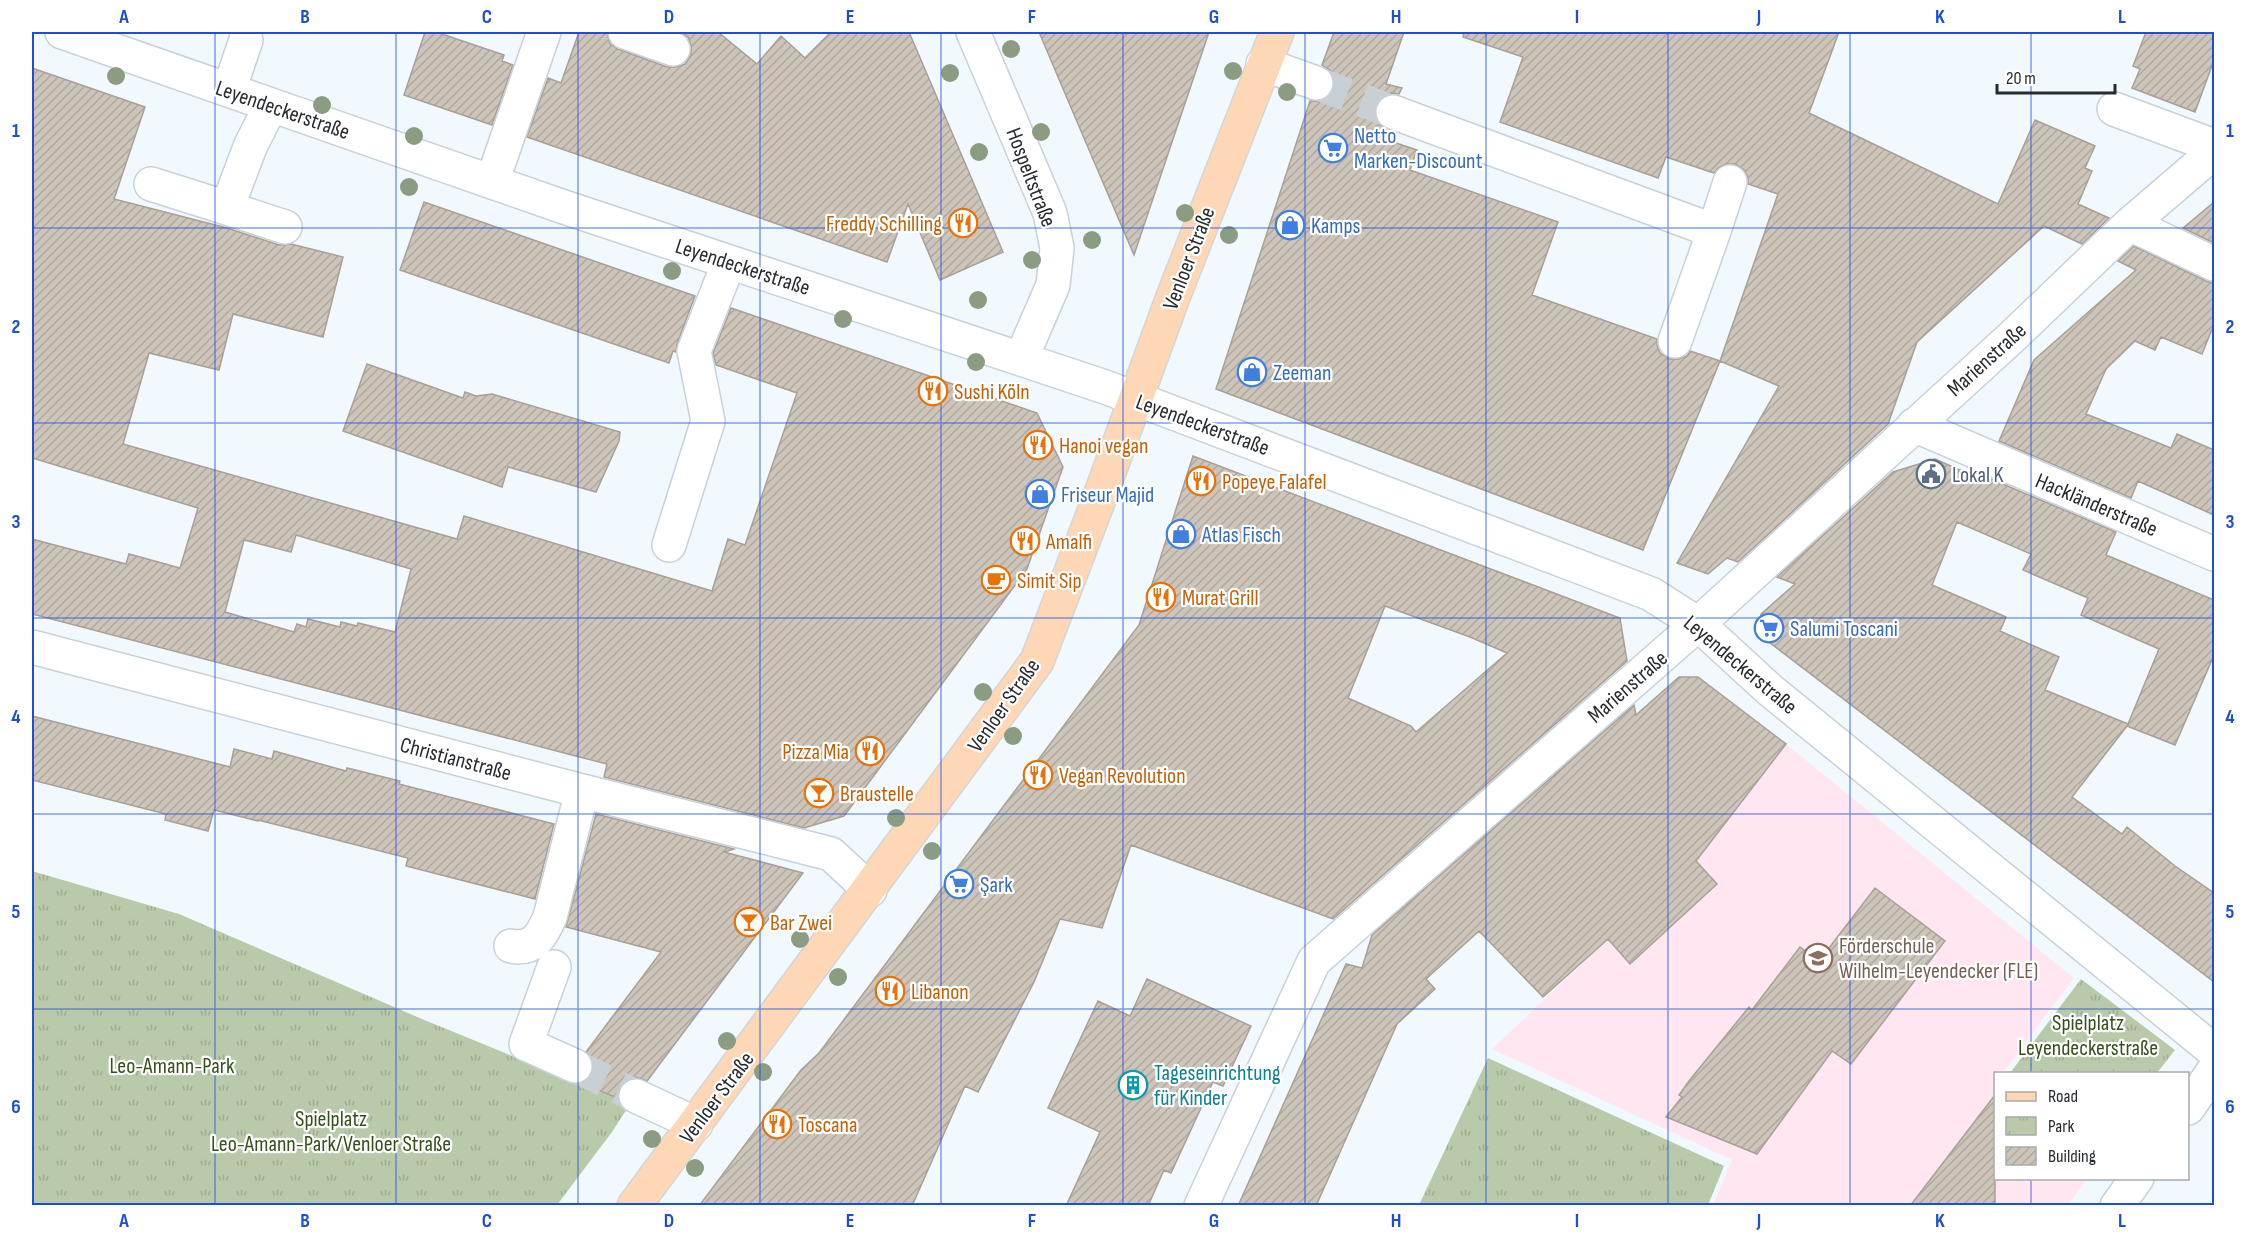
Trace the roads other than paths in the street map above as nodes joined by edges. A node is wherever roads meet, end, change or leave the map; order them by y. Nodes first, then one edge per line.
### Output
1 (62, 32) edge
2 (544, 32) edge
3 (625, 32) edge
4 (973, 32) edge
5 (1277, 32) edge
6 (246, 40) dead end
7 (673, 49) dead end
8 (1263, 64) junction
9 (1316, 83) tunnel mouth
10 (229, 90) junction
11 (271, 105) junction
12 (2114, 109) dead end
13 (1393, 112) tunnel mouth
14 (2214, 146) edge
15 (2214, 152) edge
16 (492, 182) junction
17 (1730, 182) dead end
18 (151, 184) dead end
19 (227, 208) junction
20 (2130, 224) junction
21 (285, 228) dead end
22 (1714, 231) junction
23 (729, 262) junction
24 (2214, 264) edge
25 (1675, 341) dead end
26 (1021, 359) junction
27 (1136, 399) junction
28 (1914, 425) junction
29 (669, 545) dead end
30 (2214, 554) edge
31 (1698, 624) junction
32 (32, 646) edge
33 (582, 791) junction
34 (870, 890) junction
35 (511, 946) dead end
36 (554, 967) dead end
37 (2214, 1052) edge
38 (575, 1066) tunnel mouth
39 (2214, 1070) edge
40 (636, 1096) tunnel mouth
41 (2189, 1105) edge
42 (696, 1124) junction
43 (2136, 1180) edge
44 (634, 1206) edge
45 (1201, 1206) edge
46 (2117, 1206) edge

1 - 10 street, Leyendeckerstraße
2 - 16 street
3 - 7 street
4 - 26 street, Hospeltstraße
5 - 8 main road, Venloer Straße
6 - 10 street
8 - 9 street
8 - 27 main road, Venloer Straße
10 - 11 street, Leyendeckerstraße
11 - 16 street, Leyendeckerstraße
11 - 19 street
12 - 14 street
13 - 22 street
15 - 20 street, Marienstraße
16 - 23 street, Leyendeckerstraße
17 - 22 street
18 - 19 street
19 - 21 street
20 - 24 street
20 - 28 street, Marienstraße
22 - 25 street
23 - 26 street, Leyendeckerstraße
23 - 29 street
26 - 27 street, Leyendeckerstraße
27 - 31 street, Leyendeckerstraße
27 - 34 main road, Venloer Straße
28 - 30 street, Hackländerstraße
28 - 31 street, Marienstraße
31 - 37 street, Leyendeckerstraße
31 - 45 street, Marienstraße
32 - 33 street, Christianstraße
33 - 34 street, Christianstraße
33 - 35 street
34 - 42 main road, Venloer Straße
36 - 38 street
39 - 41 street
40 - 42 street
42 - 44 main road, Venloer Straße
43 - 46 street

